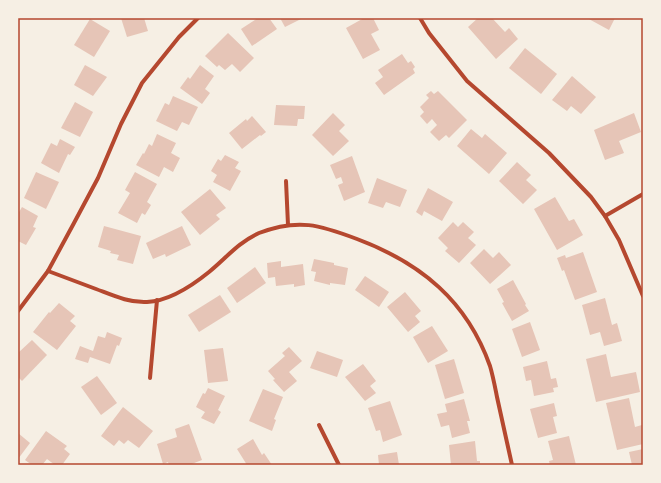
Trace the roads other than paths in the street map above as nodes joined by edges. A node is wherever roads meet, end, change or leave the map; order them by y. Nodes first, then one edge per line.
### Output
1 (198, 18) edge
2 (420, 18) edge
3 (286, 181) dead end
4 (643, 194) edge
5 (605, 216) junction
6 (288, 225) junction
7 (48, 271) junction
8 (643, 296) edge
9 (157, 300) junction
10 (18, 311) edge
11 (150, 378) dead end
12 (320, 425) dead end
13 (339, 465) edge
14 (512, 465) edge

1 - 7 street
2 - 5 street
3 - 6 street
4 - 5 street
5 - 8 street
6 - 9 street
6 - 14 street
7 - 9 street
7 - 10 street
9 - 11 street
12 - 13 street

